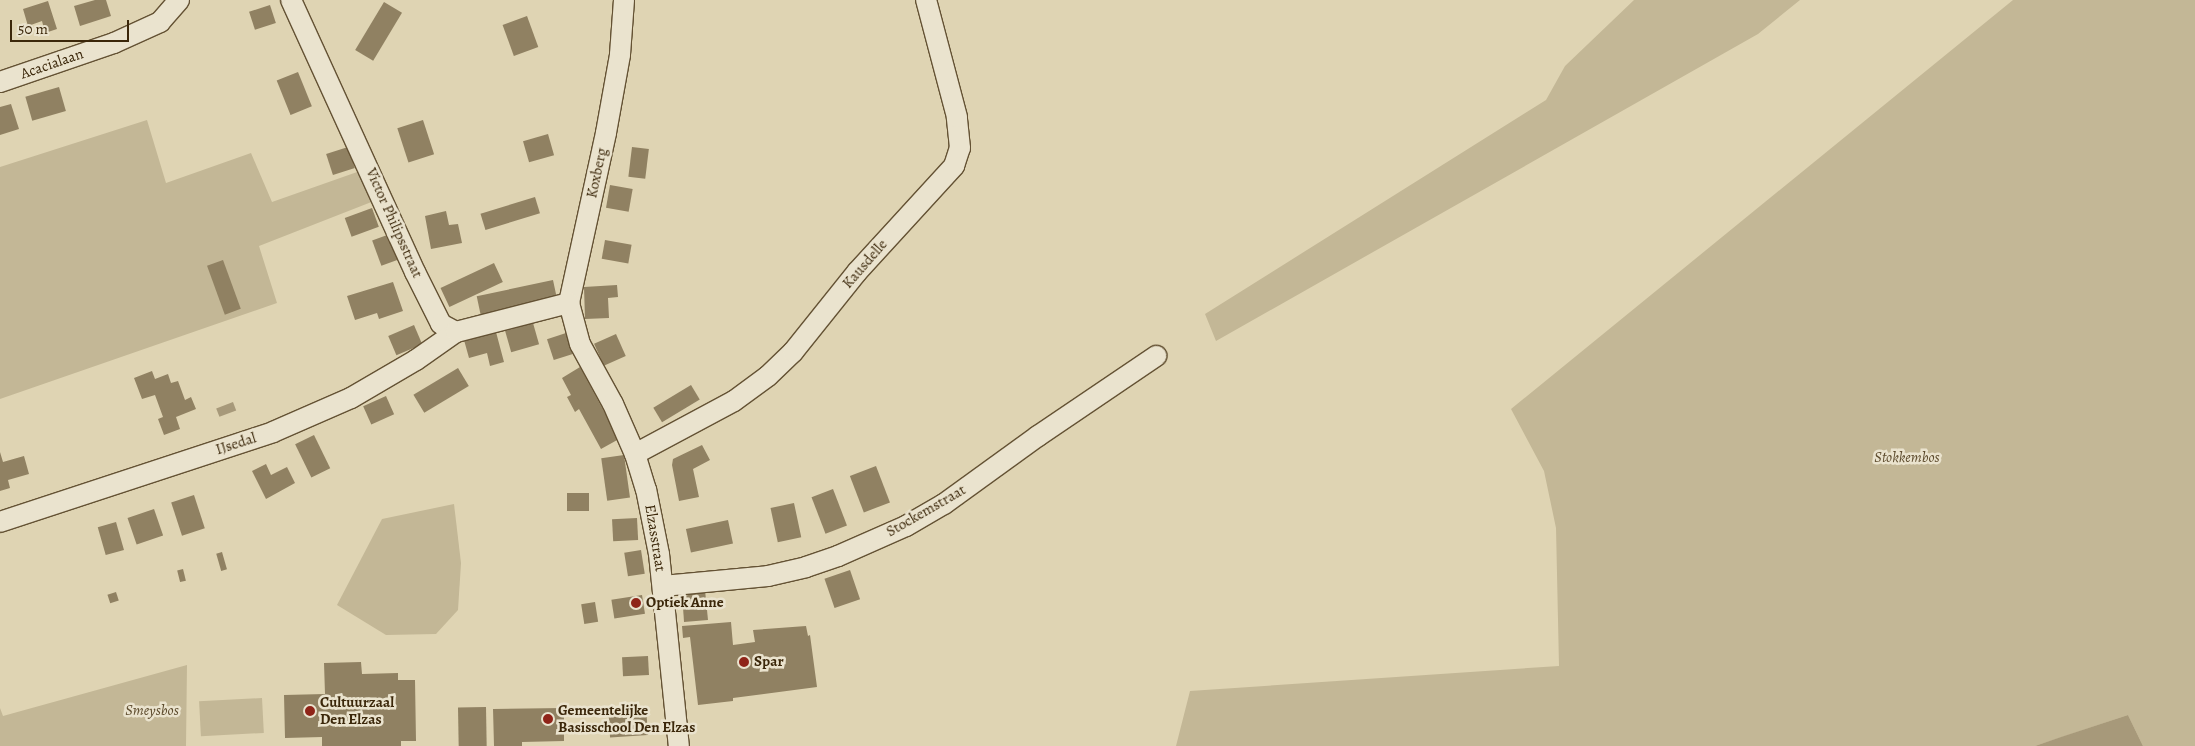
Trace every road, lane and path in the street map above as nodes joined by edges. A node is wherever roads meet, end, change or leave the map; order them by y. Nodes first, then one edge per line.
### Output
1 (178, 0) edge
2 (291, 0) edge
3 (624, 0) edge
4 (926, 0) edge
5 (0, 82) edge
6 (569, 303) junction
7 (456, 332) junction
8 (580, 344) joint
9 (1156, 356) dead end
10 (635, 454) junction
11 (0, 522) edge
12 (663, 586) junction
13 (679, 746) edge

1 - 5 street, Acacialaan
2 - 7 street, Victor Philipsstraat
3 - 6 street, Koxberg
4 - 10 street, Kausdelle
6 - 7 street
6 - 8 street, Koxberg
7 - 11 street, IJsedal
8 - 10 street, Elzasstraat
9 - 12 street, Stockemstraat
10 - 12 street, Elzasstraat
12 - 13 street, Elzasstraat

